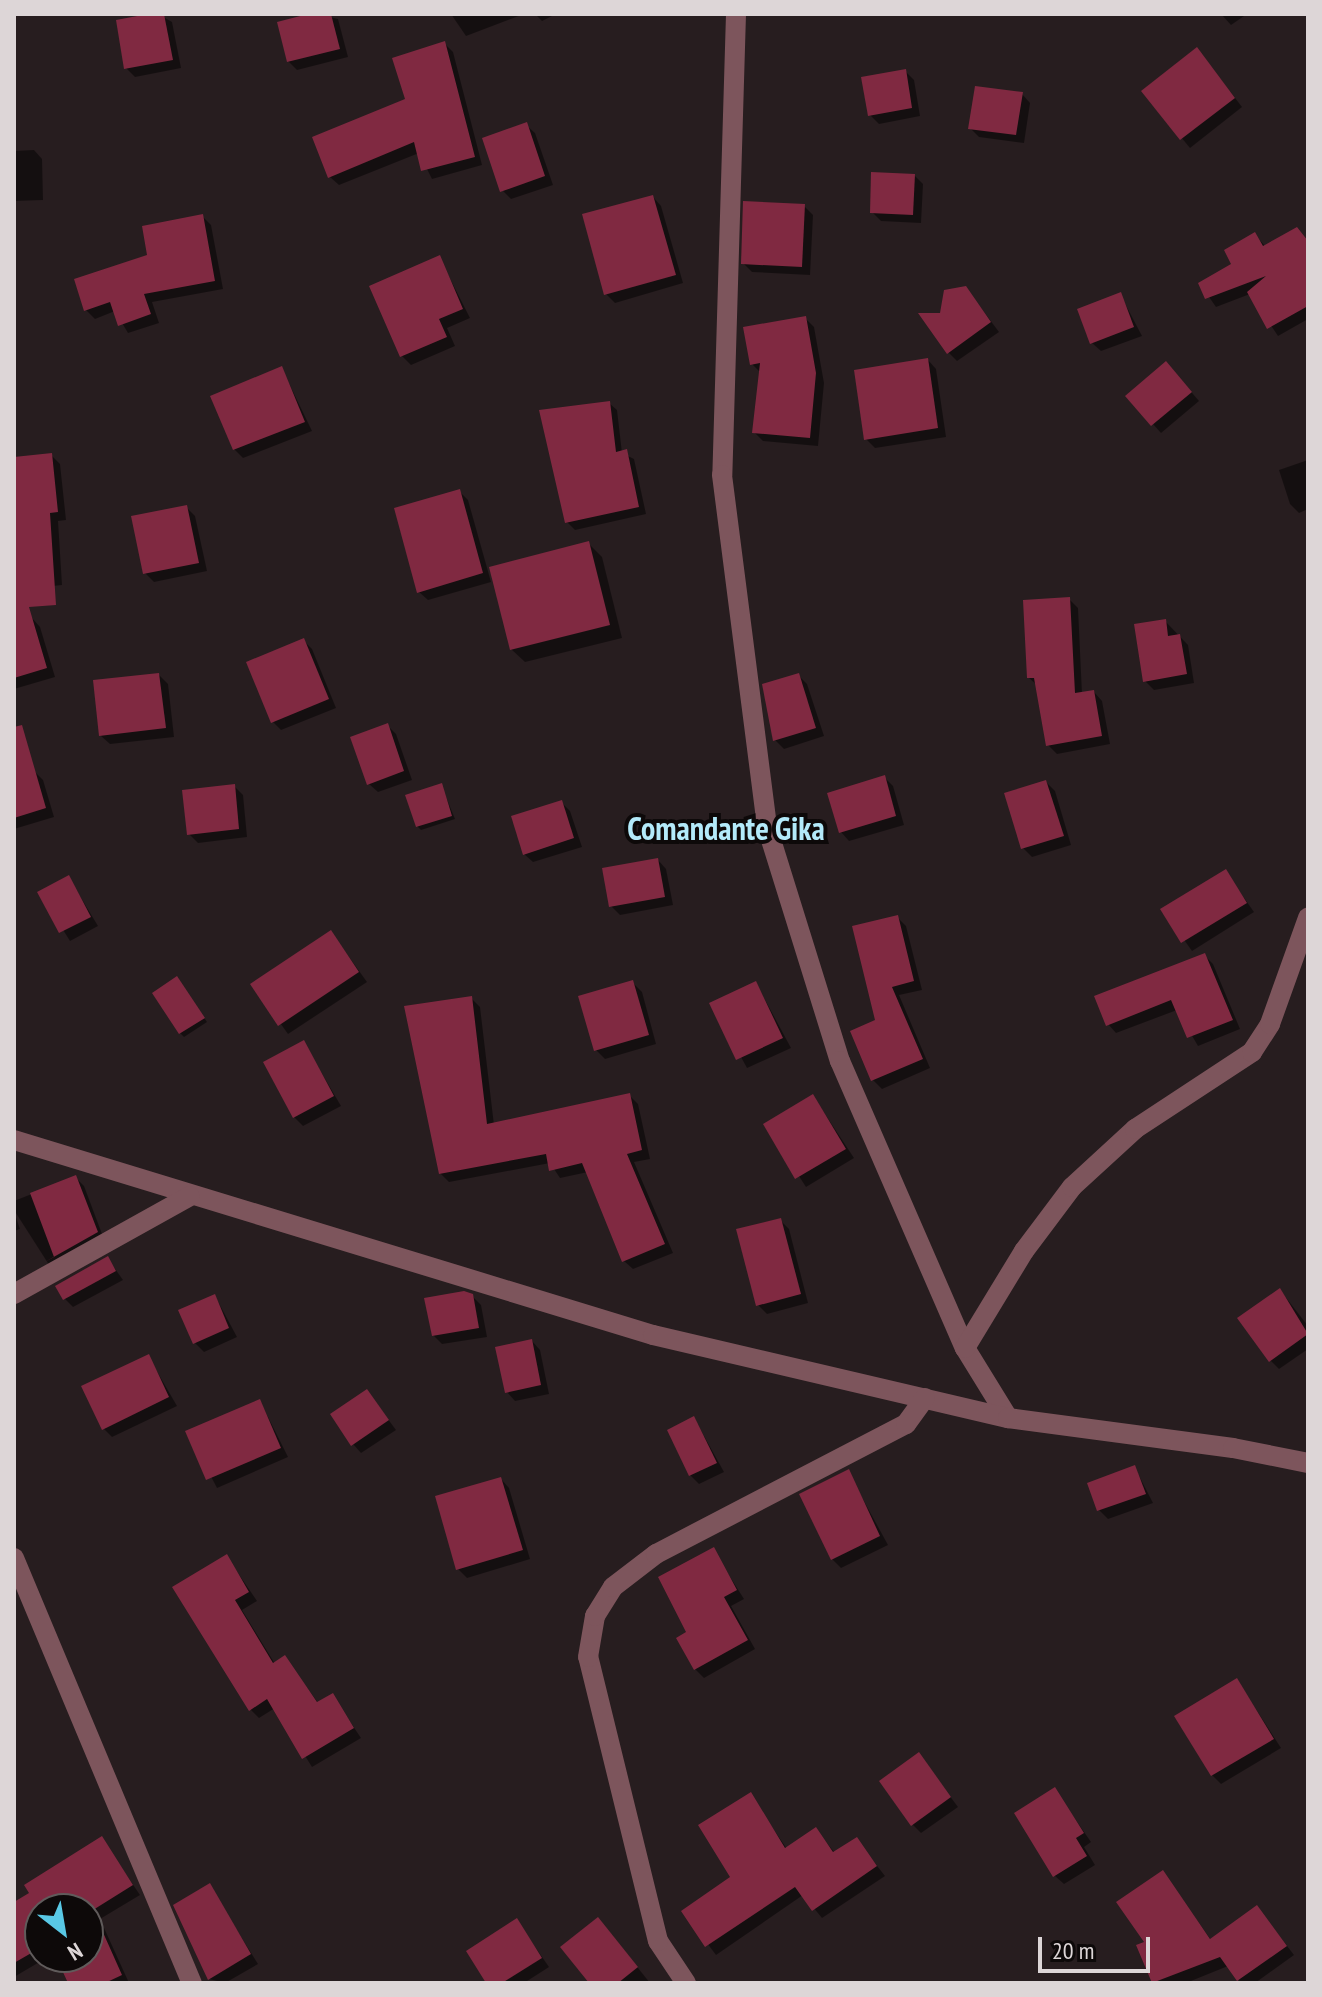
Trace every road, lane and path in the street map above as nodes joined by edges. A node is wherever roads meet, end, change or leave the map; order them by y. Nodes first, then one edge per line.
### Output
1 (736, 14) edge
2 (1308, 918) edge
3 (14, 1140) edge
4 (190, 1196) junction
5 (14, 1294) edge
6 (965, 1348) junction
7 (925, 1398) junction
8 (1008, 1418) junction
9 (1308, 1463) edge
10 (14, 1558) edge
11 (192, 1983) edge
12 (686, 1983) edge

1 - 6 street
2 - 6 street
3 - 4 street
4 - 5 street
4 - 7 street
6 - 8 street
7 - 8 street
7 - 12 street
8 - 9 street
10 - 11 street

